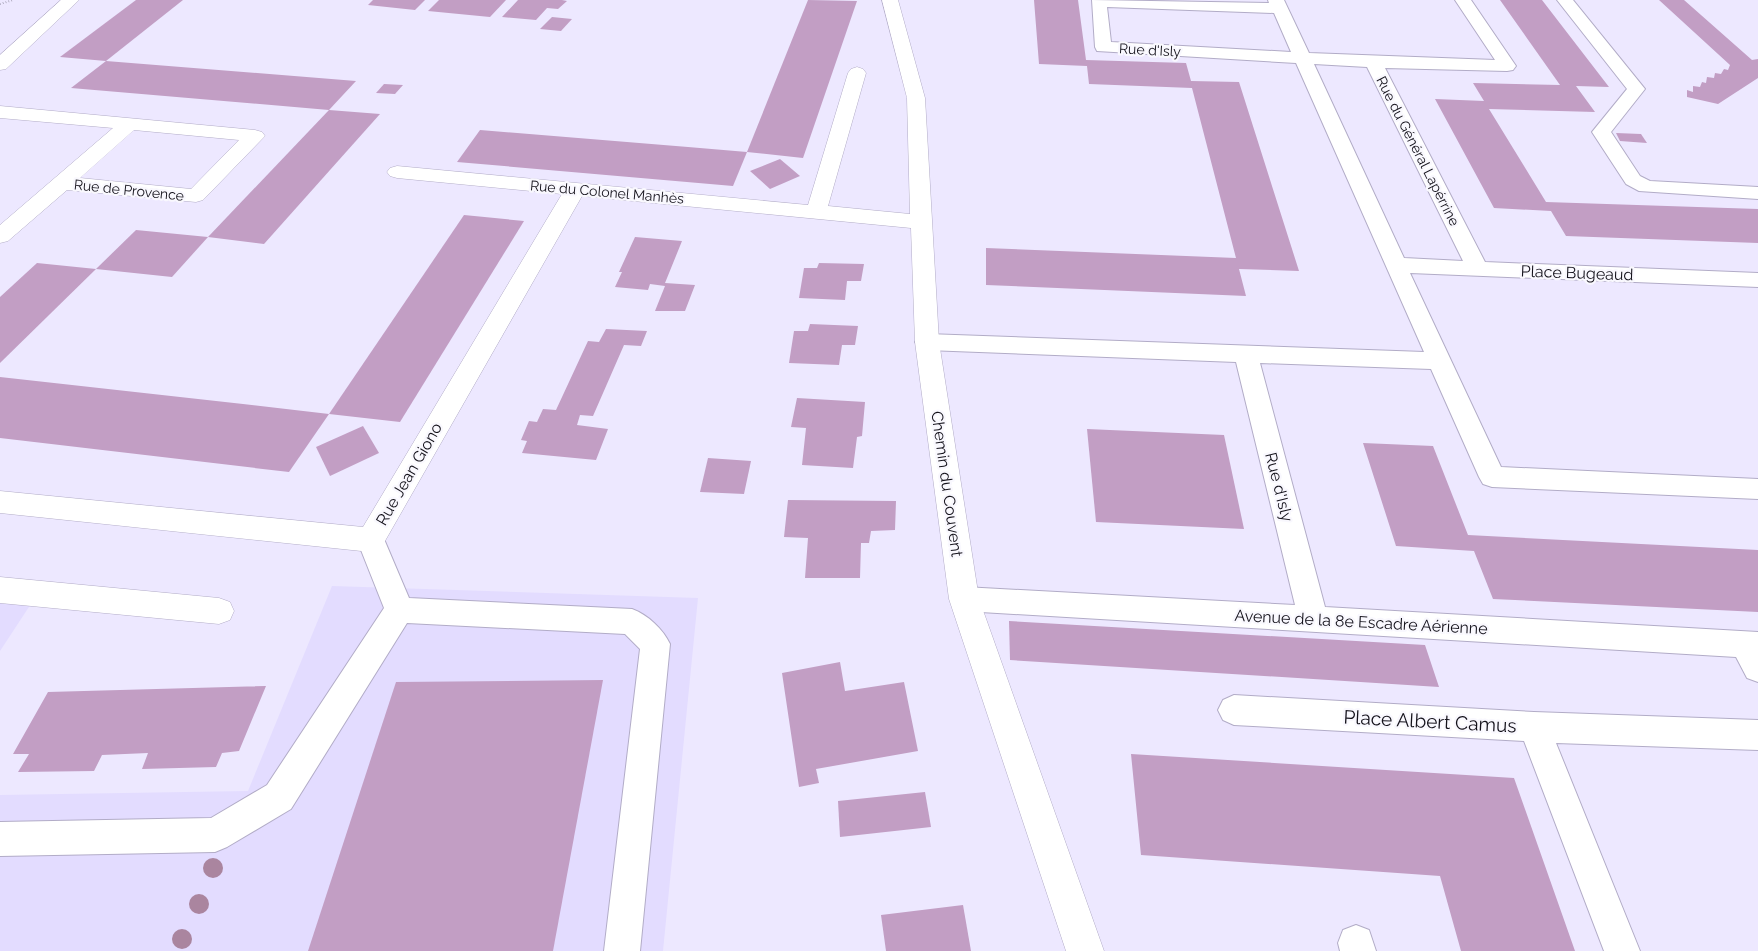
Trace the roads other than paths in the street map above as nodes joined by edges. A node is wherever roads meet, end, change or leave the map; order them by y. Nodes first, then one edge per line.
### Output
1 (71, 0) edge
2 (890, 0) edge
3 (1463, 0) edge
4 (1566, 0) edge
5 (1278, 4) edge
6 (1303, 58) junction
7 (1373, 62) junction
8 (0, 65) edge
9 (858, 73) dead end
10 (0, 112) edge
11 (130, 124) junction
12 (397, 172) dead end
13 (62, 183) junction
14 (575, 189) junction
15 (1758, 193) edge
16 (816, 212) junction
17 (922, 222) junction
18 (0, 236) edge
19 (1397, 266) junction
20 (1478, 269) junction
21 (1758, 280) edge
22 (927, 342) junction
23 (1246, 354) junction
24 (1440, 361) junction
25 (1758, 489) edge
26 (0, 502) edge
27 (371, 540) junction
28 (0, 590) edge
29 (964, 599) junction
30 (399, 610) junction
31 (218, 611) dead end
32 (1313, 619) junction
33 (1754, 653) edge
34 (1234, 710) dead end
35 (1534, 727) junction
36 (1758, 735) edge
37 (0, 840) edge
38 (622, 951) edge
39 (1085, 951) edge
40 (1622, 951) edge

1 - 8 street
2 - 17 street, Chemin du Couvent
3 - 7 lane, Rue du Général Lapérrine
4 - 15 lane
5 - 6 lane, Rue d'Isly
5 - 6 lane, Rue d'Isly
6 - 7 lane
6 - 19 lane, Rue d'Isly
7 - 20 lane, Rue du Général Lapérrine
9 - 16 street
10 - 11 street, Rue de Provence
11 - 13 street, Rue de Provence
11 - 13 street, Rue de Provence
12 - 14 street, Rue du Colonel Manhès
13 - 18 street, Rue de Provence
14 - 16 street, Rue du Colonel Manhès
14 - 27 street, Rue Jean Giono
16 - 17 street, Rue du Colonel Manhès
17 - 22 street, Chemin du Couvent
19 - 20 lane, Place Bugeaud
19 - 24 lane, Rue d'Isly
20 - 21 lane, Place Bugeaud
22 - 23 lane
22 - 29 street, Chemin du Couvent
23 - 24 lane
23 - 32 lane, Rue d'Isly
24 - 25 lane, Rue d'Isly
26 - 27 street, Rue Jean Giono
27 - 30 lane
28 - 31 street
29 - 32 lane, Avenue de la 8e Escadre Aérienne
29 - 39 street, Chemin du Couvent
30 - 37 lane
30 - 38 lane
32 - 33 lane, Avenue de la 8e Escadre Aérienne
34 - 35 lane, Place Albert Camus
35 - 36 lane
35 - 40 lane, Place Albert Camus

